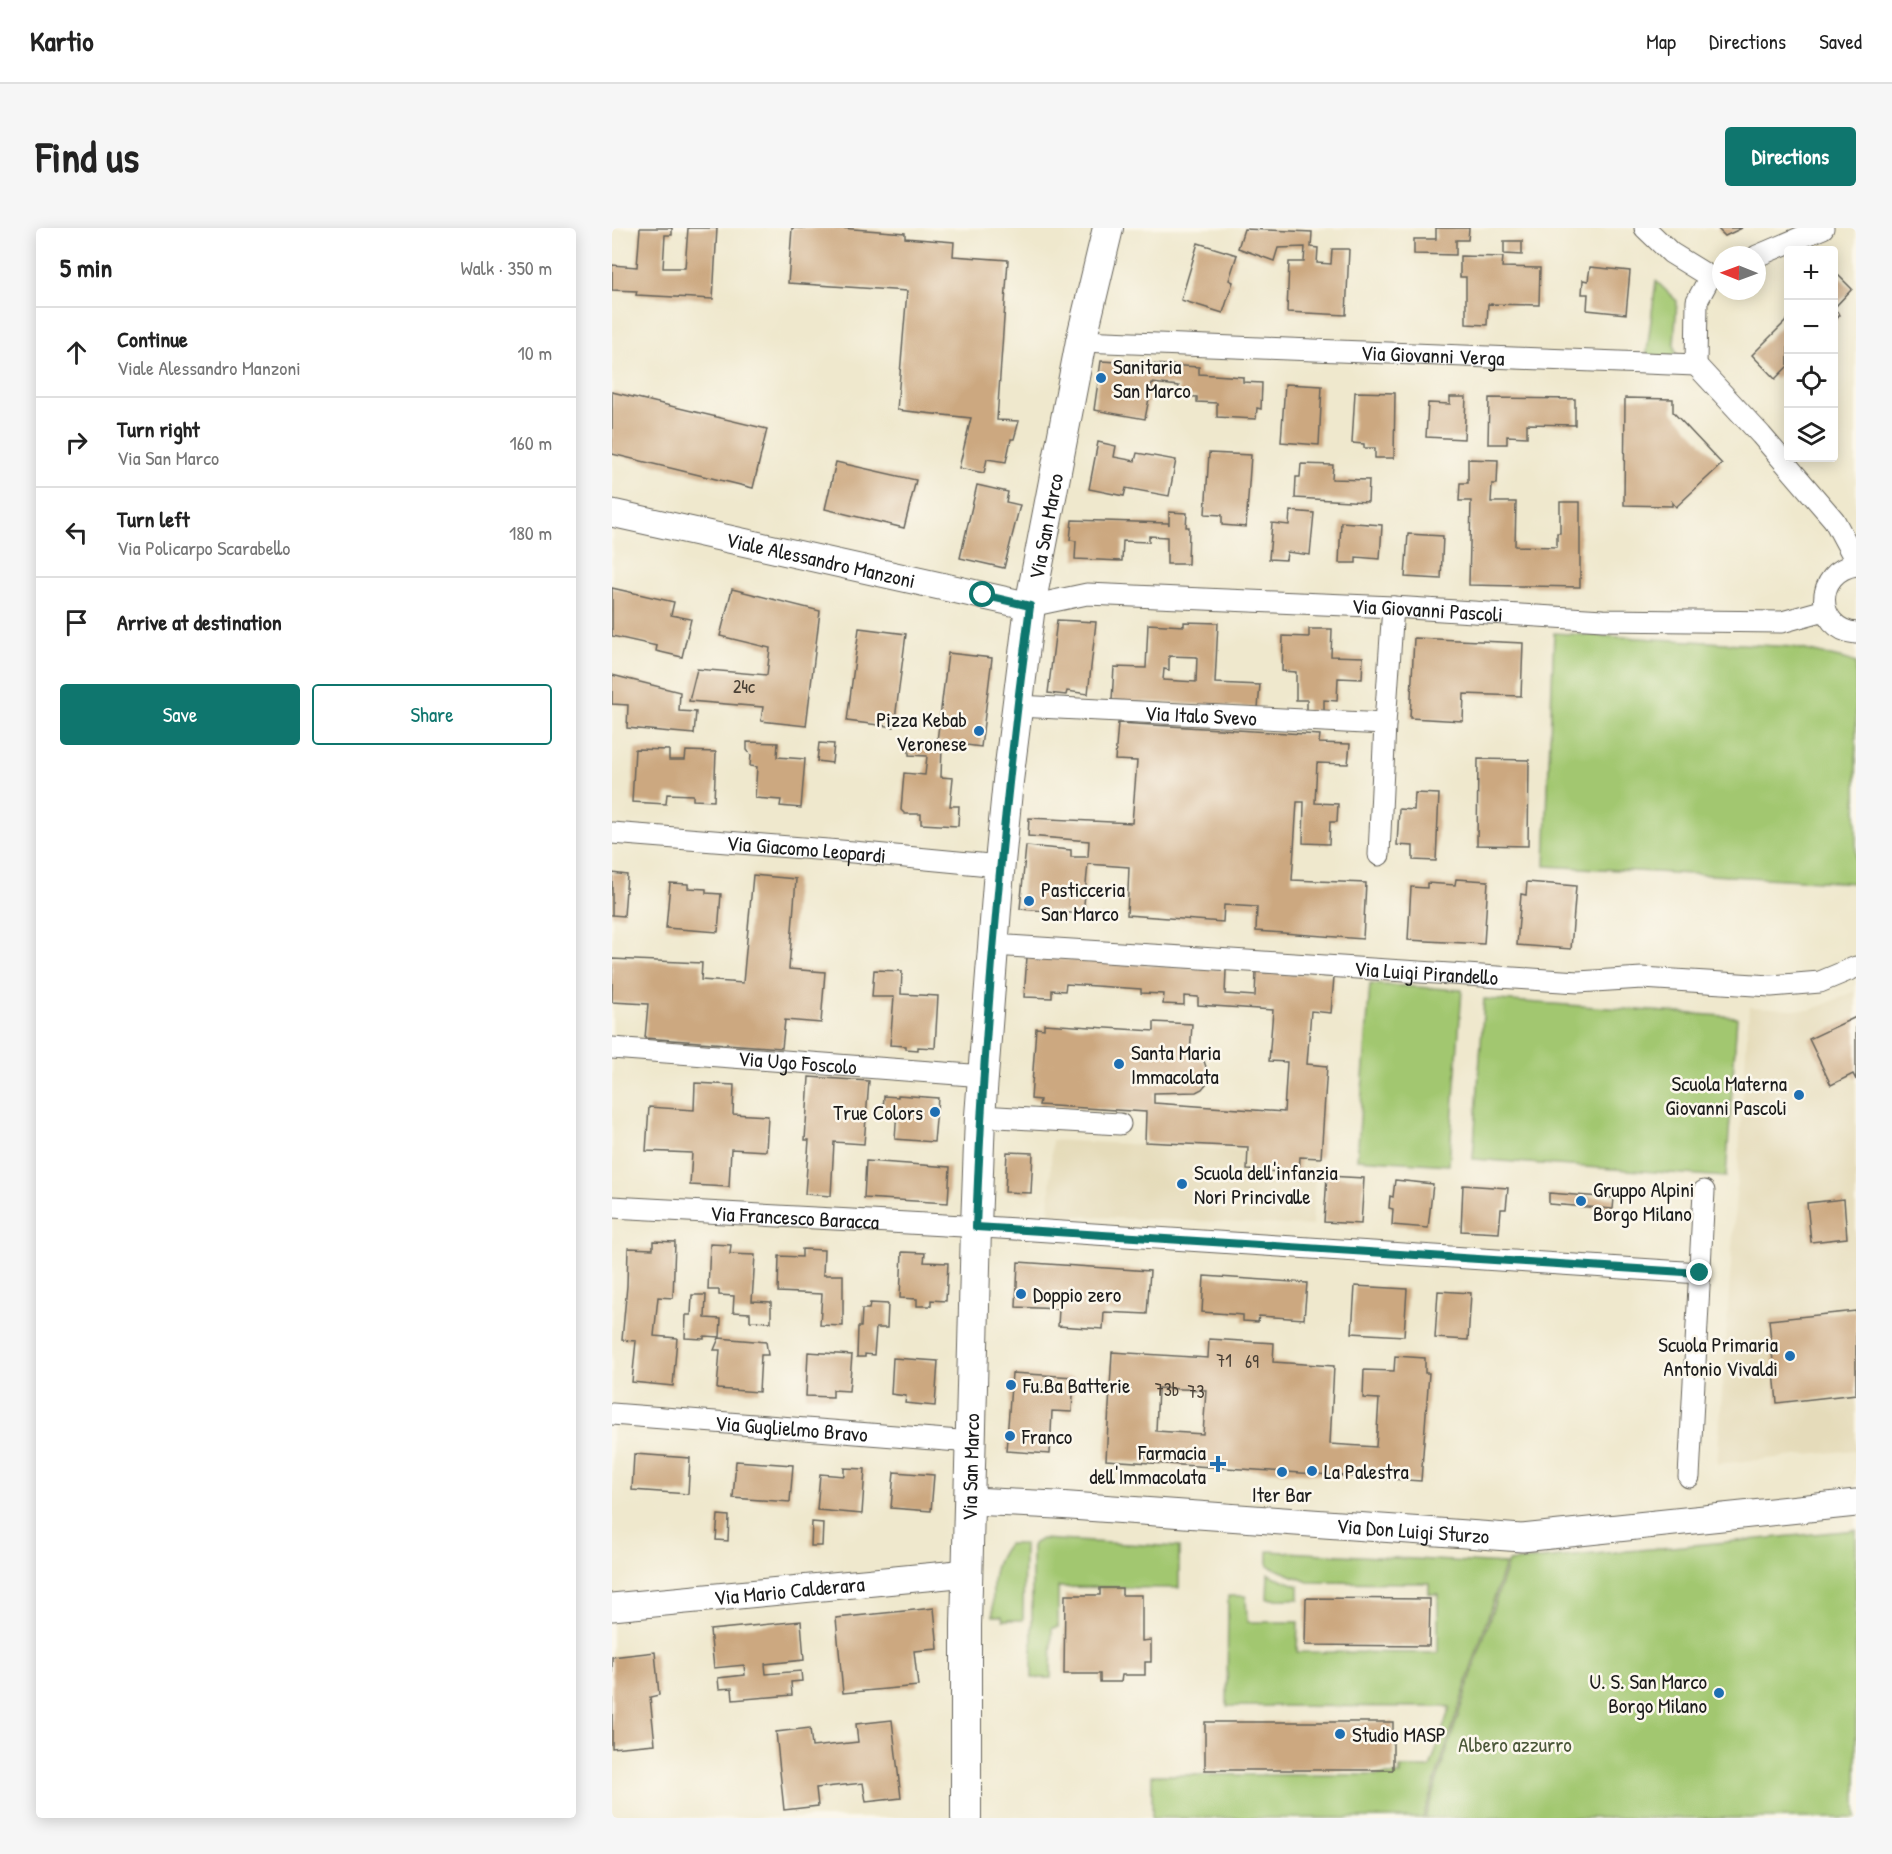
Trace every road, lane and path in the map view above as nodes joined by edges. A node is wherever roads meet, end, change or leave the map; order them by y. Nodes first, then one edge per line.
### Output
1 (1108, 228) edge
2 (1645, 228) edge
3 (1819, 229) edge
4 (1766, 252) edge
5 (1712, 273) edge
6 (1712, 280) edge
7 (1081, 341) junction
8 (1696, 365) junction
9 (612, 513) edge
10 (1856, 563) edge
11 (1030, 606) junction
12 (1393, 607) junction
13 (1826, 610) junction
14 (1856, 633) edge
15 (1017, 706) junction
16 (1385, 724) junction
17 (612, 833) edge
18 (1379, 855) dead end
19 (1000, 866) junction
20 (993, 945) junction
21 (1856, 967) edge
22 (612, 1048) edge
23 (984, 1076) junction
24 (980, 1116) junction
25 (1120, 1124) dead end
26 (1704, 1191) dead end
27 (612, 1207) edge
28 (976, 1227) junction
29 (1700, 1273) junction
30 (612, 1414) edge
31 (972, 1442) junction
32 (1689, 1477) dead end
33 (970, 1501) junction
34 (1856, 1503) edge
35 (968, 1574) junction
36 (612, 1607) edge
37 (966, 1818) edge

1 - 7 main road, Via San Marco
2 - 5 street
3 - 4 street
6 - 8 street
7 - 8 street, Via Giovanni Verga
7 - 11 main road, Via San Marco
8 - 10 street
9 - 11 street, Viale Alessandro Manzoni
10 - 13 street
11 - 12 street, Via Giovanni Pascoli
11 - 15 main road, Via San Marco
12 - 13 street, Via Giovanni Pascoli
12 - 16 street
13 - 14 street
15 - 16 street, Via Italo Svevo
15 - 19 main road, Via San Marco
16 - 18 street
17 - 19 street, Via Giacomo Leopardi
19 - 20 main road, Via San Marco
20 - 21 street, Via Luigi Pirandello
20 - 23 main road, Via San Marco
22 - 23 street, Via Ugo Foscolo
23 - 24 main road, Via San Marco
24 - 25 street
24 - 28 main road, Via San Marco
26 - 29 street
27 - 28 street, Via Francesco Baracca
28 - 29 street, Via Francesco Baracca
28 - 31 main road, Via San Marco
29 - 32 street
30 - 31 street, Via Guglielmo Bravo
31 - 33 main road, Via San Marco
33 - 34 street, Via Don Luigi Sturzo
33 - 35 main road, Via San Marco
35 - 36 street, Via Mario Calderara
35 - 37 main road, Via San Marco

